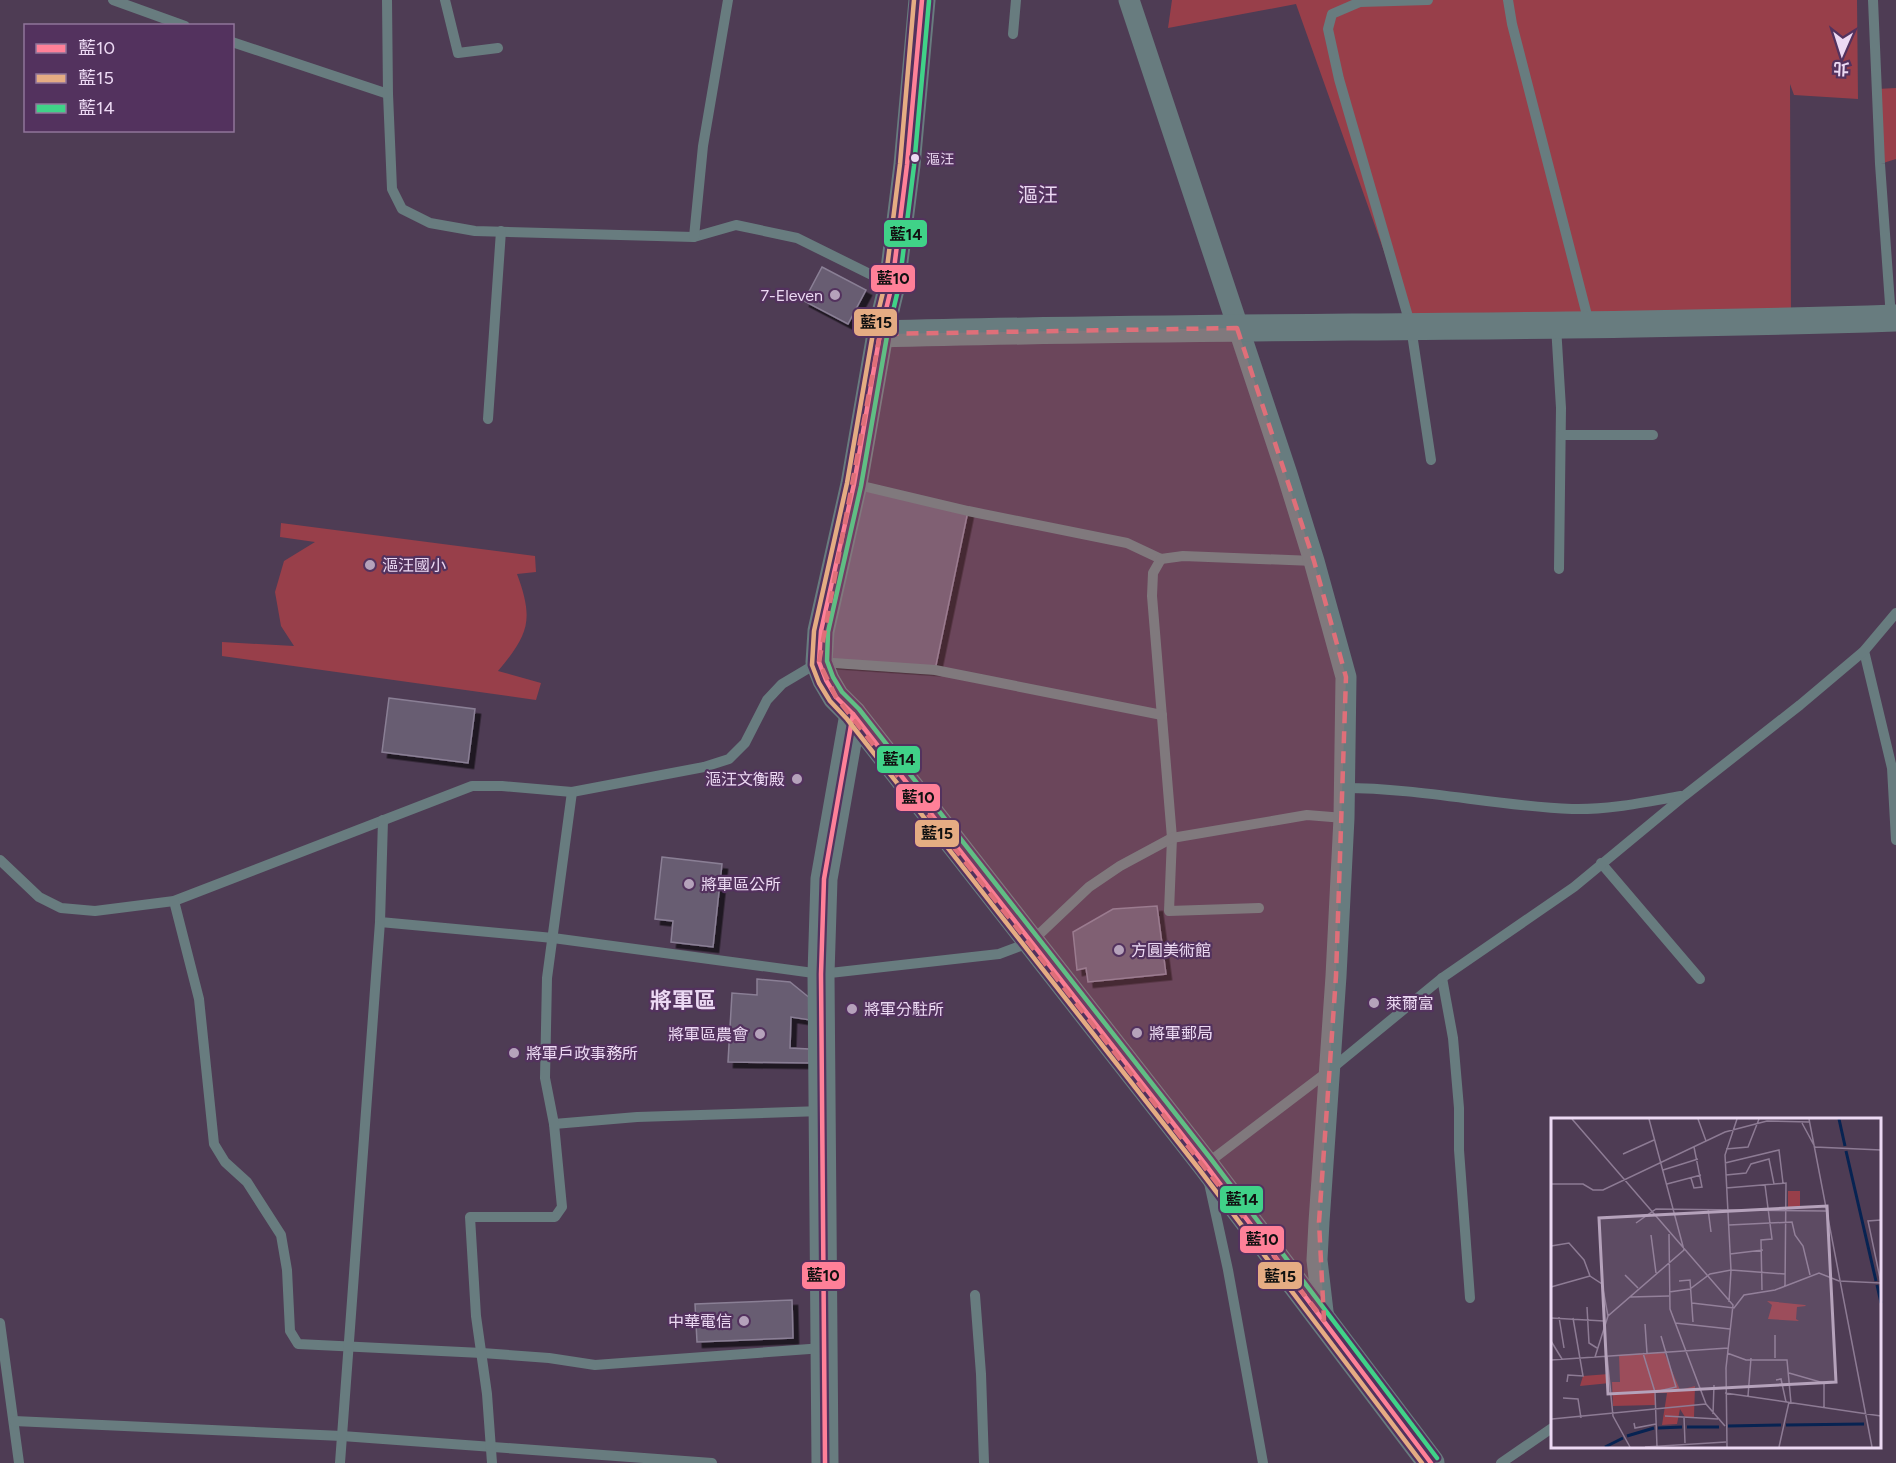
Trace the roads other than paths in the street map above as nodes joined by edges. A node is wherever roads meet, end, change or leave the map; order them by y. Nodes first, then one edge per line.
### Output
1 (113, 0) edge
2 (387, 0) edge
3 (445, 0) edge
4 (728, 0) edge
5 (922, 0) edge
6 (1016, 0) edge
7 (1129, 0) edge
8 (1428, 0) edge
9 (1508, 0) edge
10 (1874, 0) edge
11 (179, 24) edge
12 (1013, 34) dead end
13 (234, 43) edge
14 (498, 48) dead end
15 (388, 94) junction
16 (501, 231) junction
17 (694, 237) junction
18 (892, 285) junction
19 (1894, 318) edge
20 (1590, 324) junction
21 (1556, 325) junction
22 (1411, 327) junction
23 (1237, 328) junction
24 (880, 334) junction
25 (488, 419) dead end
26 (1561, 435) junction
27 (1653, 435) dead end
28 (1431, 460) dead end
29 (854, 484) junction
30 (1161, 560) junction
31 (1314, 561) junction
32 (1559, 569) dead end
33 (1896, 613) edge
34 (1864, 651) junction
35 (819, 662) junction
36 (853, 714) junction
37 (1162, 714) junction
38 (1344, 788) junction
39 (572, 792) junction
40 (1684, 796) junction
41 (1344, 818) junction
42 (382, 820) junction
43 (1172, 838) junction
44 (1896, 840) edge
45 (0, 860) edge
46 (1601, 863) junction
47 (174, 900) junction
48 (1259, 908) dead end
49 (380, 922) junction
50 (553, 938) junction
51 (1031, 942) junction
52 (820, 974) junction
53 (1442, 978) junction
54 (1700, 979) dead end
55 (1330, 1070) junction
56 (822, 1111) junction
57 (554, 1124) junction
58 (1205, 1164) junction
59 (975, 1295) dead end
60 (1470, 1298) dead end
61 (1324, 1320) junction
62 (0, 1323) edge
63 (348, 1347) junction
64 (825, 1347) junction
65 (482, 1353) junction
66 (14, 1421) junction
67 (1551, 1429) edge
68 (342, 1436) junction
69 (491, 1446) junction
70 (19, 1463) edge
71 (340, 1463) edge
72 (492, 1463) edge
73 (712, 1463) edge
74 (825, 1463) edge
75 (984, 1463) edge
76 (1263, 1463) edge
77 (1431, 1463) edge
78 (1501, 1463) edge

1 - 11 lane
2 - 15 lane
3 - 14 lane
4 - 17 lane
5 - 18 street
6 - 12 lane
7 - 23 street
8 - 22 lane
9 - 20 lane
10 - 19 lane
13 - 15 lane
15 - 16 lane
16 - 17 lane
16 - 25 lane
17 - 18 lane
18 - 24 street
19 - 20 street
20 - 21 street
21 - 22 street
21 - 26 lane
22 - 23 street
22 - 28 lane
23 - 24 street
23 - 31 street
24 - 29 street
26 - 27 lane
26 - 32 lane
29 - 30 lane
29 - 35 street
30 - 31 lane
30 - 37 lane
31 - 38 street
33 - 34 lane
34 - 40 lane
34 - 44 lane
35 - 36 street
35 - 37 lane
35 - 39 lane
36 - 51 street
36 - 52 street
37 - 43 lane
38 - 40 lane
38 - 41 street
39 - 42 lane
39 - 50 lane
40 - 46 lane
41 - 43 lane
41 - 55 street
42 - 47 lane
42 - 49 lane
43 - 48 lane
43 - 51 lane
45 - 47 lane
46 - 53 lane
46 - 54 lane
47 - 63 lane
49 - 50 lane
49 - 63 lane
50 - 52 lane
50 - 57 lane
51 - 52 lane
51 - 58 street
52 - 56 street
53 - 55 lane
53 - 60 lane
55 - 58 lane
55 - 61 street
56 - 57 lane
56 - 64 street
57 - 65 lane
58 - 61 street
58 - 76 lane
59 - 75 lane
61 - 77 street
62 - 66 lane
63 - 65 lane
63 - 68 lane
64 - 65 lane
64 - 74 street
65 - 69 lane
66 - 68 lane
66 - 70 lane
67 - 78 lane
68 - 69 lane
68 - 71 lane
69 - 72 lane
69 - 73 lane

